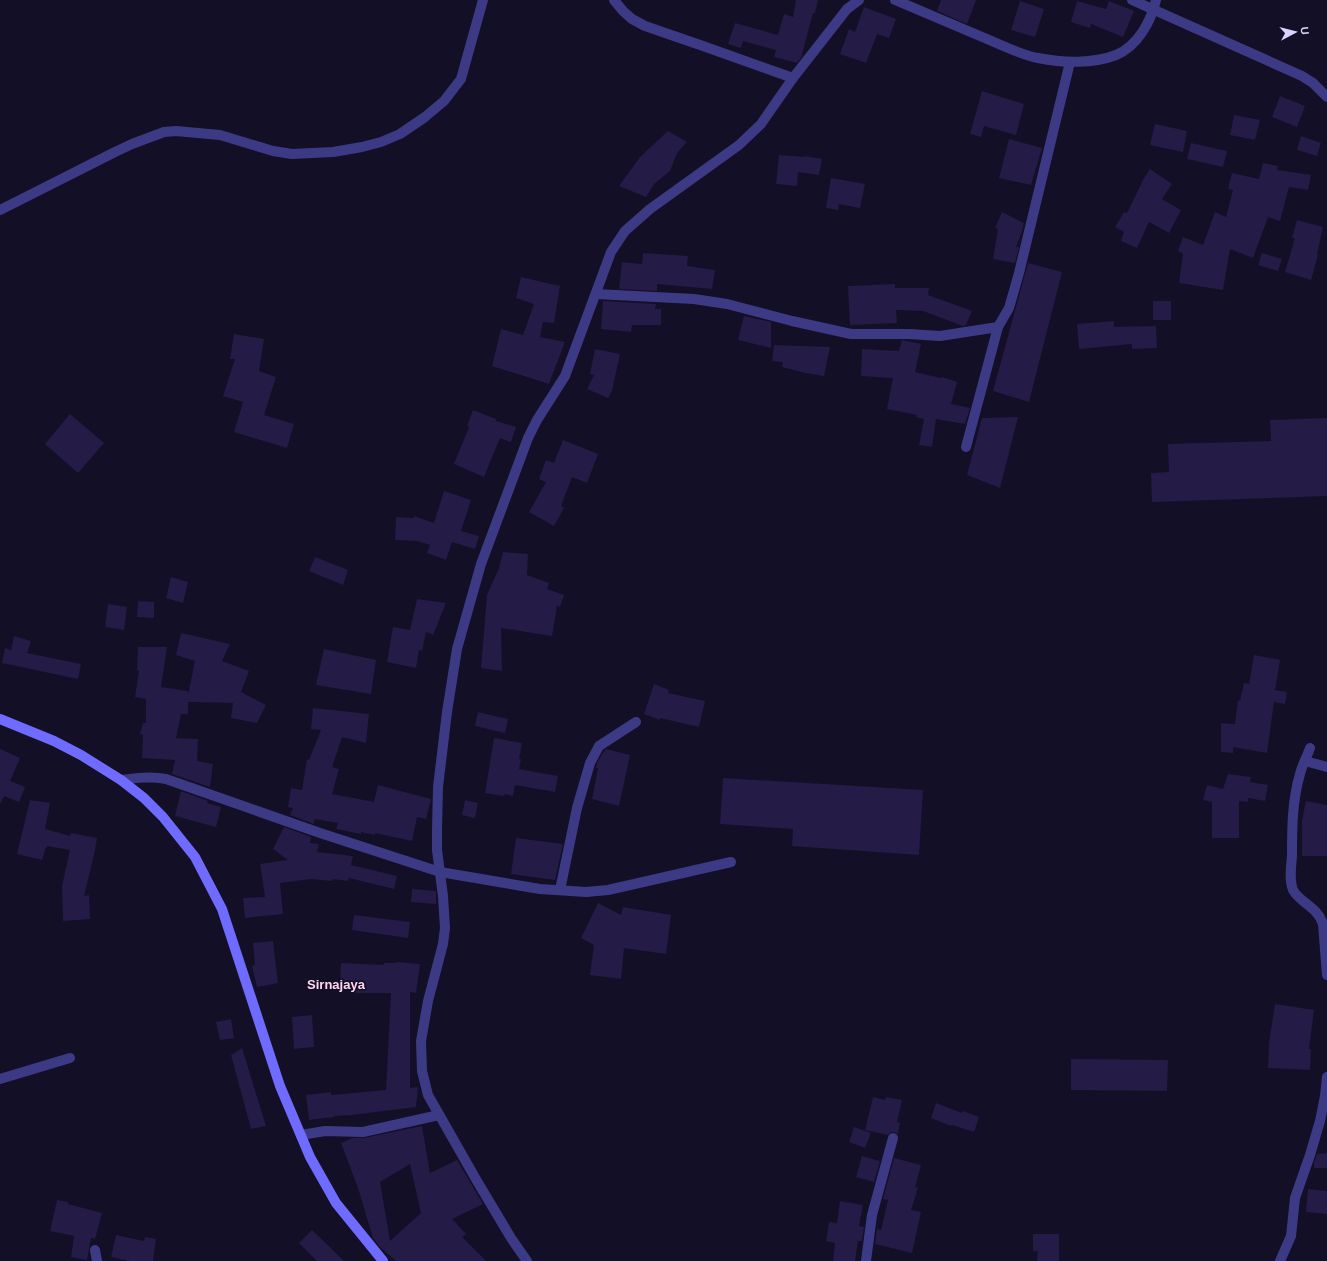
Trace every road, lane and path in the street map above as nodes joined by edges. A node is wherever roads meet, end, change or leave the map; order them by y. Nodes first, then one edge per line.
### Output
1 (483, 0) edge
2 (614, 0) edge
3 (859, 0) edge
4 (895, 0) edge
5 (1132, 0) edge
6 (1155, 5) edge
7 (1070, 62) junction
8 (793, 78) junction
9 (1327, 98) edge
10 (0, 210) edge
11 (596, 294) junction
12 (998, 327) junction
13 (966, 447) dead end
14 (0, 719) edge
15 (636, 722) dead end
16 (1310, 748) dead end
17 (1305, 761) junction
18 (1327, 767) edge
19 (120, 780) junction
20 (731, 862) dead end
21 (440, 872) junction
22 (560, 890) junction
23 (1327, 975) edge
24 (70, 1058) dead end
25 (1327, 1077) edge
26 (0, 1079) edge
27 (439, 1115) junction
28 (301, 1135) junction
29 (893, 1138) dead end
30 (95, 1250) dead end
31 (96, 1261) edge
32 (383, 1261) edge
33 (527, 1261) edge
34 (866, 1261) edge
35 (1280, 1261) edge

1 - 10 street
2 - 8 street
3 - 8 street
4 - 7 street
5 - 6 street
6 - 7 street
6 - 9 street
7 - 12 street
8 - 11 street
11 - 12 street
11 - 21 street
12 - 13 street
14 - 19 street
15 - 22 street
16 - 17 street
17 - 18 street
17 - 23 street
19 - 21 street
19 - 28 street
20 - 22 street
21 - 22 street
21 - 27 street
24 - 26 street
25 - 35 street
27 - 28 street
27 - 33 street
28 - 32 street
29 - 34 street
30 - 31 street

